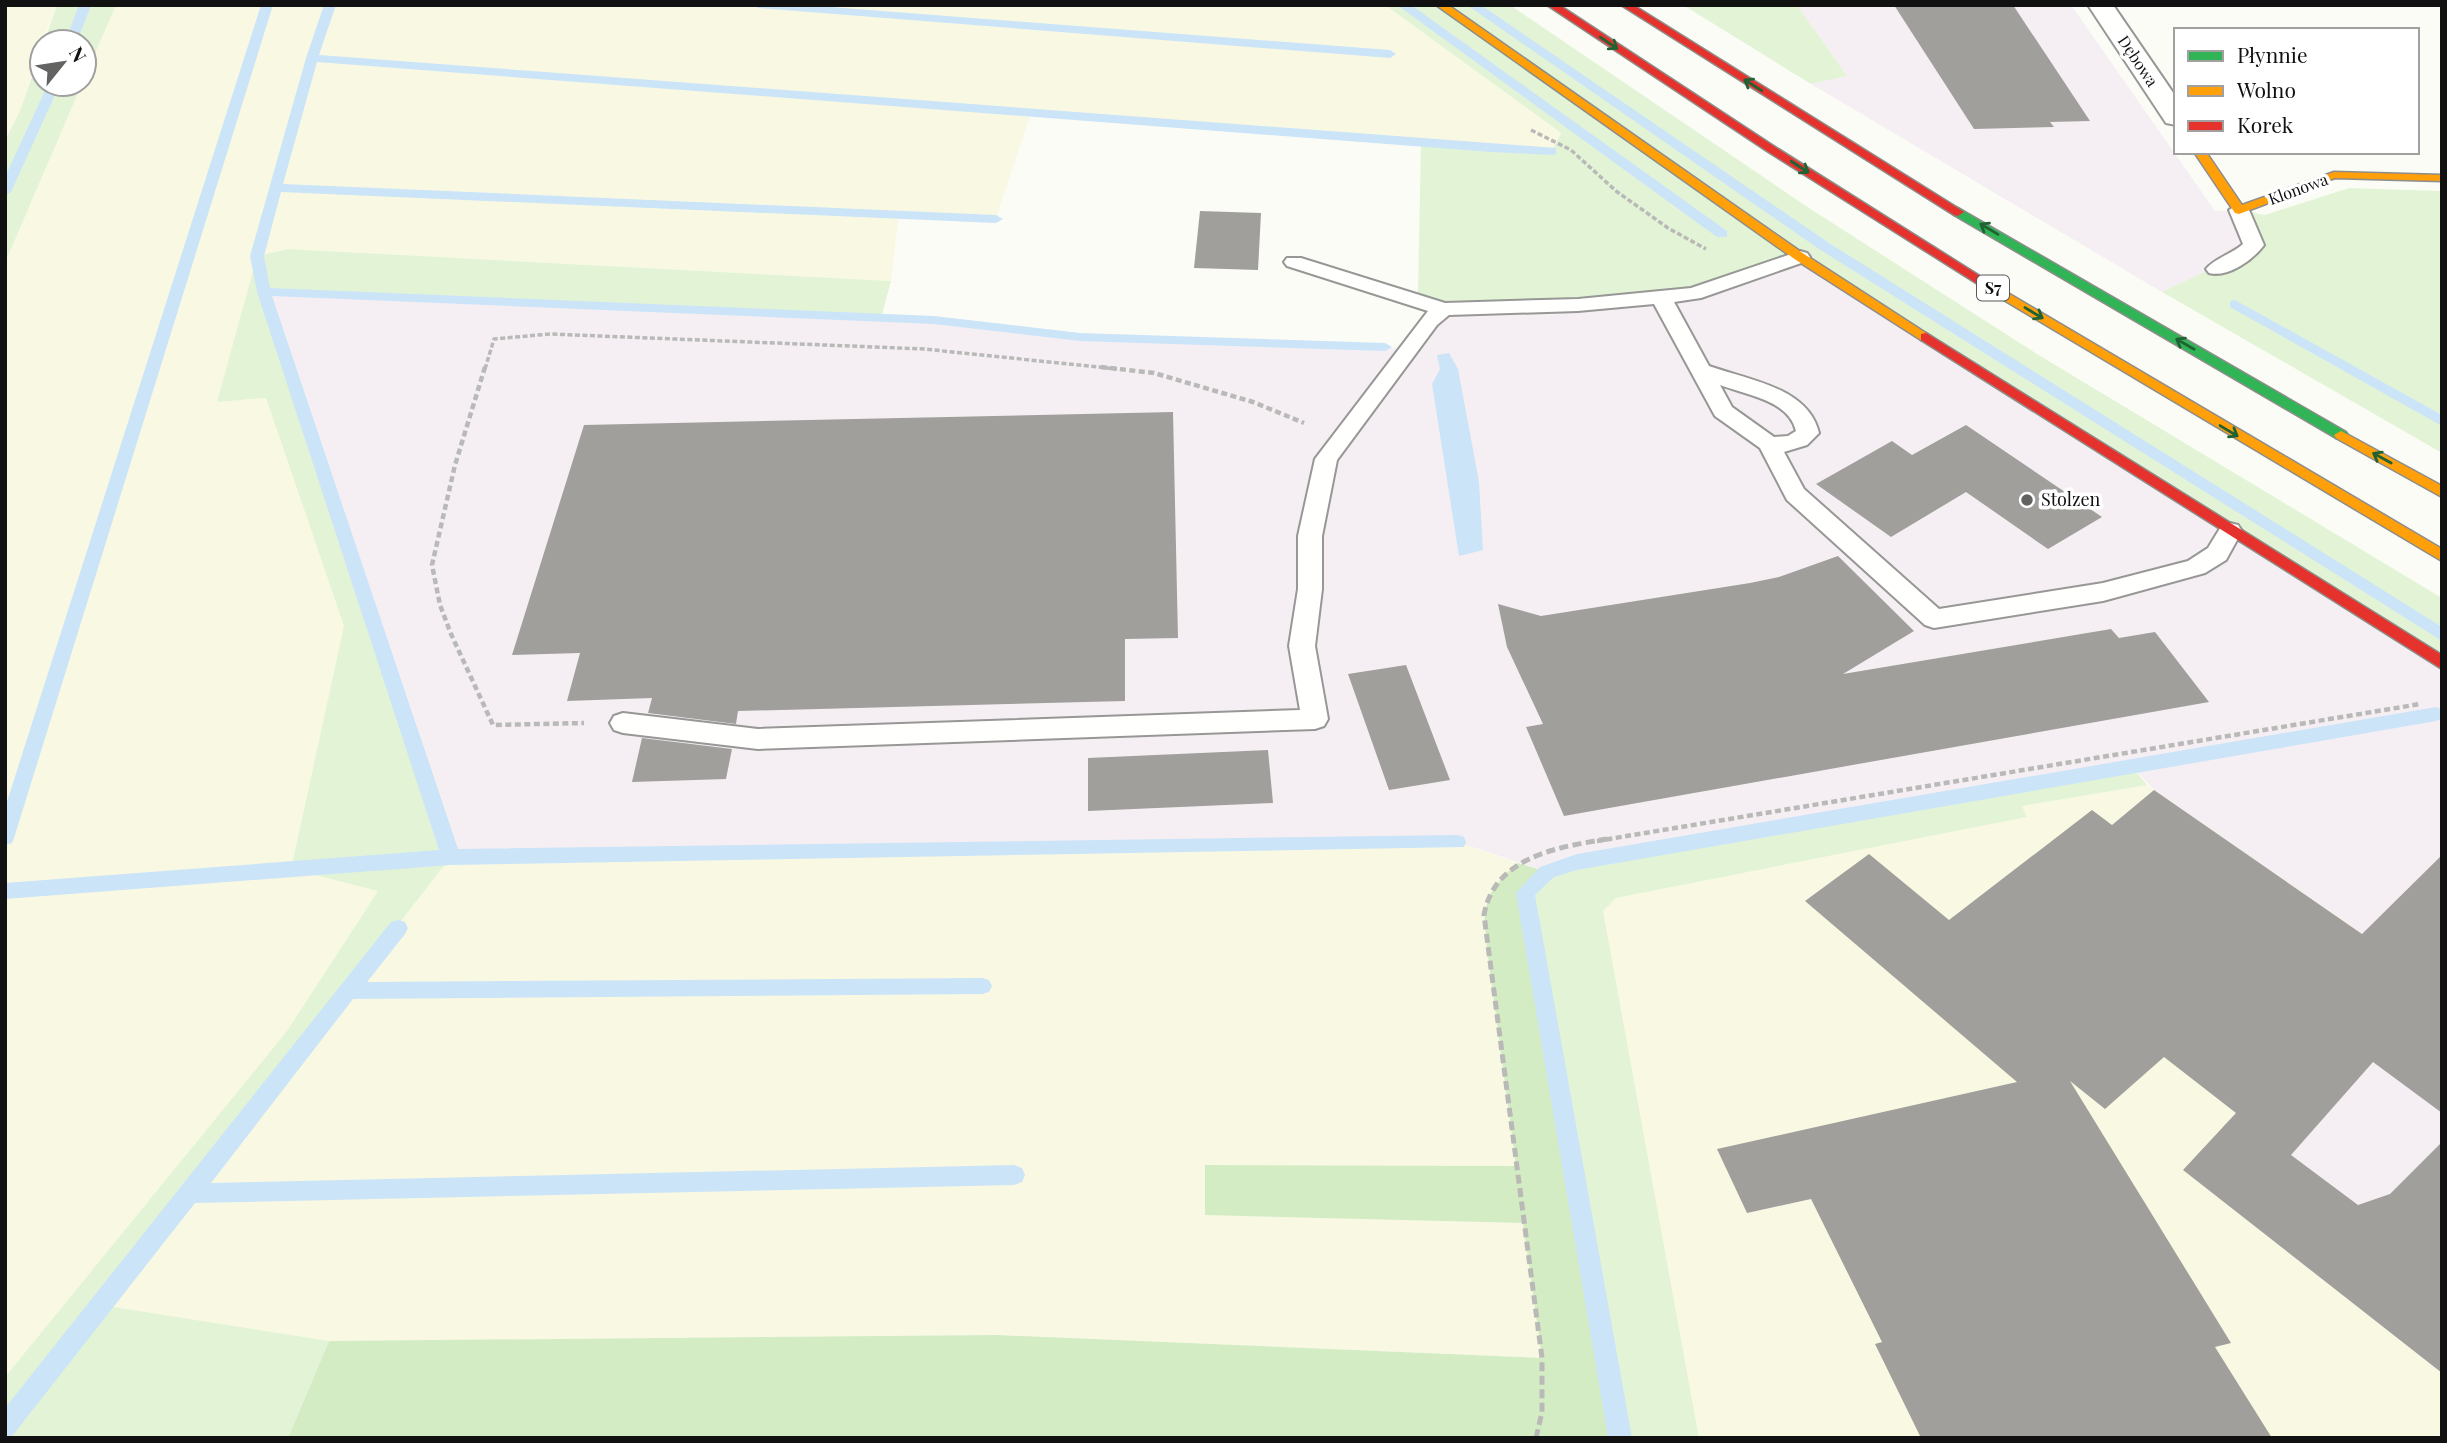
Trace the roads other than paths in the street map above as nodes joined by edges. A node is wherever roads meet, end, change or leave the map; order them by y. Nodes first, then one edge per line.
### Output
1 (1441, 5) edge
2 (1552, 5) edge
3 (1626, 5) edge
4 (2100, 5) edge
5 (2174, 114) edge
6 (2201, 154) edge
7 (2442, 178) edge
8 (2239, 210) junction
9 (1800, 257) junction
10 (1294, 262) dead end
11 (2216, 269) dead end
12 (1662, 299) junction
13 (1444, 309) junction
14 (1700, 370) junction
15 (1769, 444) junction
16 (2442, 492) edge
17 (2230, 531) junction
18 (2442, 556) edge
19 (2442, 663) edge
20 (623, 723) road end

1 - 9 main road
2 -> 18 main road, S7
16 -> 3 main road
4 - 5 street, Dębowa
6 - 8 main road
7 - 8 main road, Klonowa
8 - 11 lane
9 - 12 lane
9 - 17 main road
10 - 13 lane
12 - 13 lane
12 - 14 lane
13 - 20 lane
14 - 15 lane
14 - 15 lane
15 - 17 lane
17 - 19 main road

